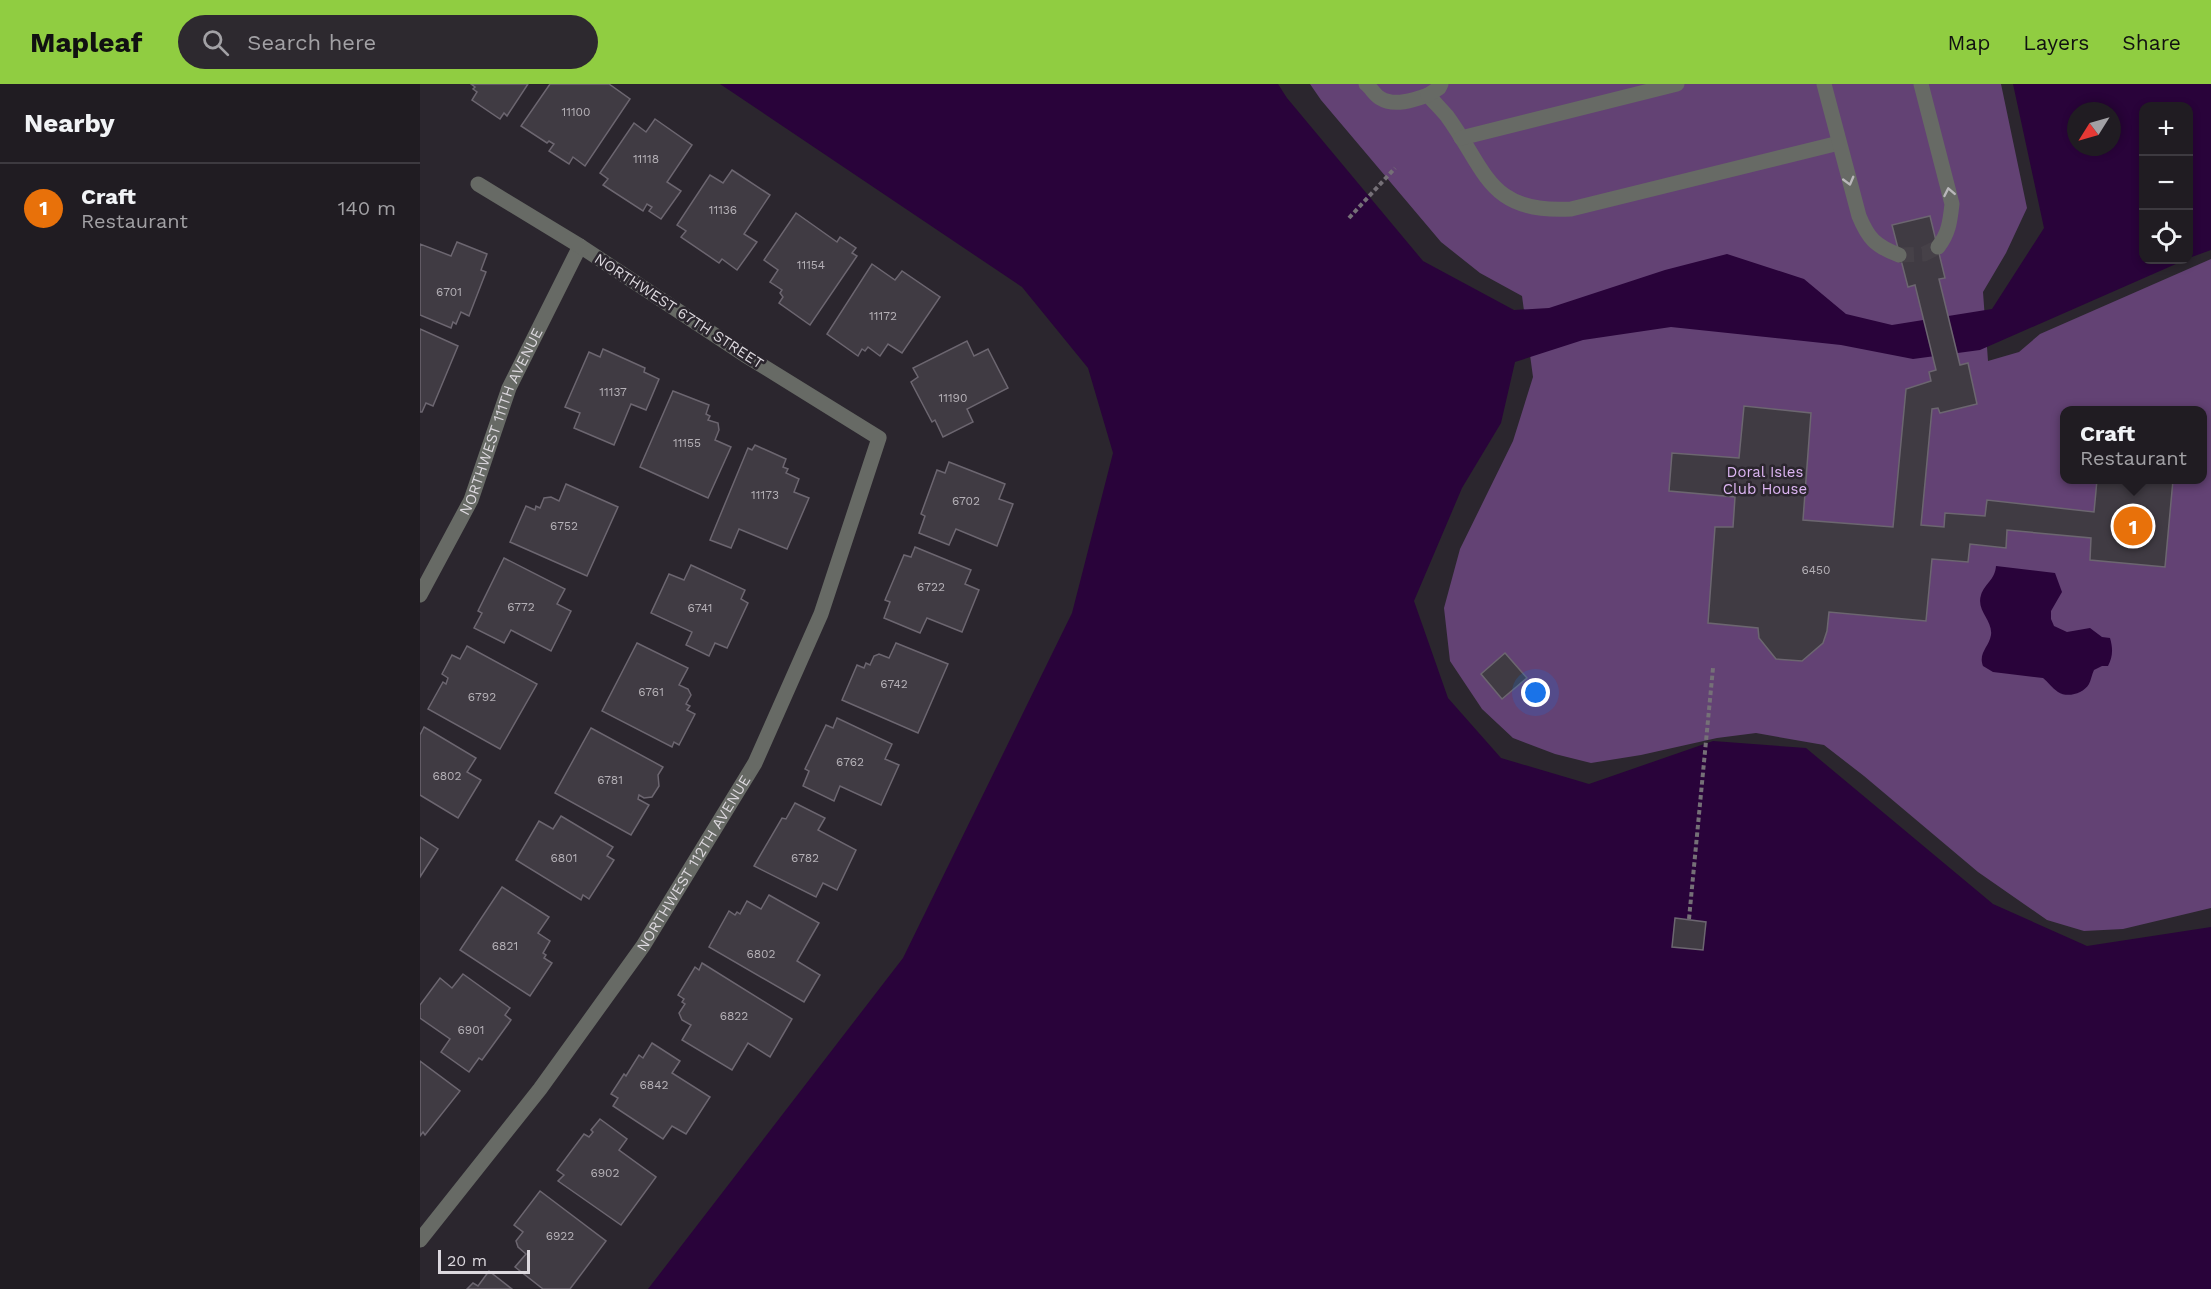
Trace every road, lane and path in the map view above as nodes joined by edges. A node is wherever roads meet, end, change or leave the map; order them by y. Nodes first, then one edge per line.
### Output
1 (1366, 84) edge
2 (1441, 84) edge
3 (1677, 84) edge
4 (1824, 84) edge
5 (1921, 84) edge
6 (1428, 95) junction
7 (1461, 138) junction
8 (1839, 143) junction
9 (1395, 168) dead end
10 (478, 184) dead end
11 (1349, 218) dead end
12 (580, 246) junction
13 (1938, 247) dead end
14 (1899, 255) tunnel mouth
15 (879, 438) joint
16 (420, 595) edge
17 (1713, 668) dead end
18 (1689, 919) dead end
19 (420, 1240) edge

1 - 6 street
2 - 6 street
3 - 7 street
4 - 8 street
13 -> 5 street
6 - 7 street
7 - 8 street
8 -> 14 street
9 - 11 path
10 - 12 street, NORTHWEST 67TH STREET
12 - 15 street, NORTHWEST 67TH STREET
12 - 16 street, NORTHWEST 111TH AVENUE
15 - 19 street, NORTHWEST 112TH AVENUE
17 - 18 path

